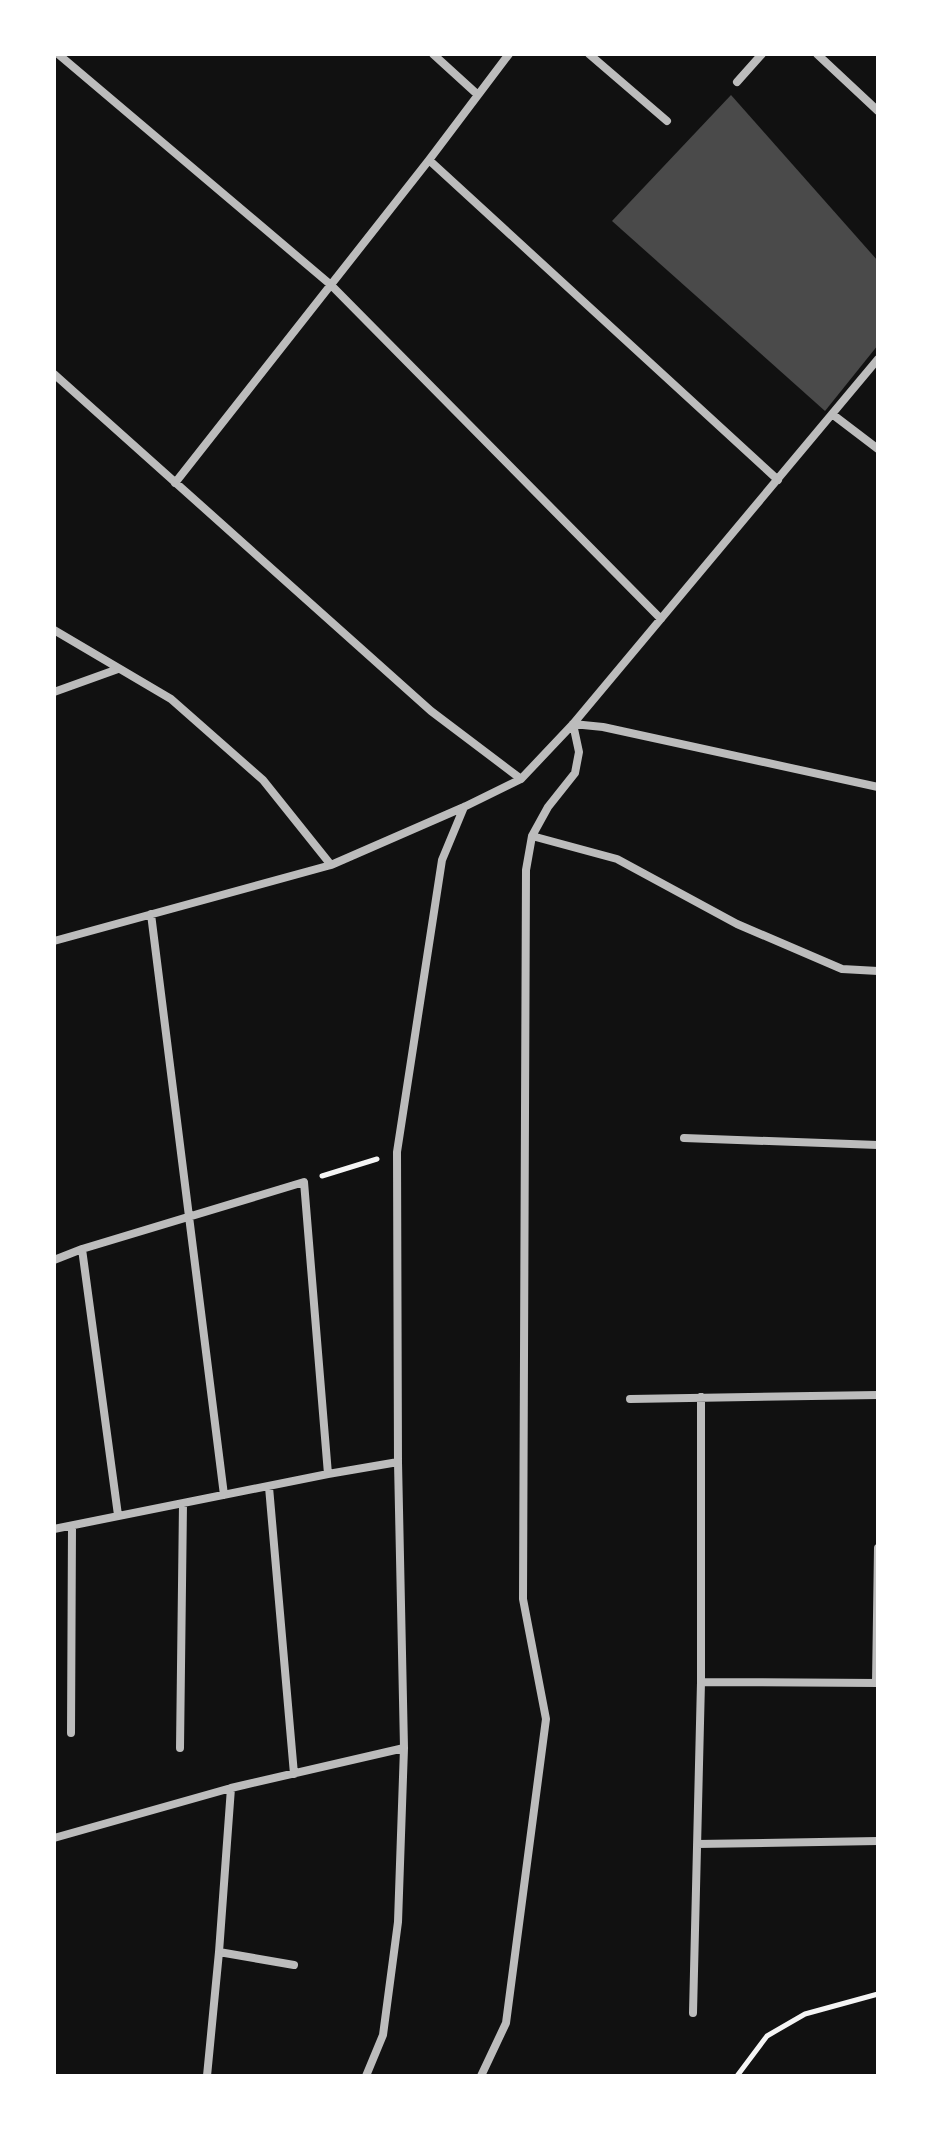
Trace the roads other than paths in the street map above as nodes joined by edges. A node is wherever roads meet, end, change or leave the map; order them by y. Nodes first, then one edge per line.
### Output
1 (58, 54) edge
2 (433, 54) edge
3 (509, 54) edge
4 (589, 54) edge
5 (762, 54) edge
6 (817, 54) edge
7 (737, 82) dead end
8 (478, 95) junction
9 (878, 111) edge
10 (667, 121) dead end
11 (429, 160) junction
12 (331, 285) junction
13 (878, 359) edge
14 (54, 374) edge
15 (832, 414) junction
16 (878, 449) edge
17 (778, 480) junction
18 (175, 483) junction
19 (661, 619) junction
20 (54, 630) edge
21 (118, 669) junction
22 (54, 692) edge
23 (573, 724) junction
24 (521, 779) junction
25 (878, 787) edge
26 (464, 807) junction
27 (532, 836) junction
28 (331, 865) junction
29 (151, 914) junction
30 (54, 941) edge
31 (878, 971) edge
32 (684, 1138) dead end
33 (878, 1145) edge
34 (190, 1216) junction
35 (82, 1249) junction
36 (54, 1260) edge
37 (878, 1395) edge
38 (701, 1397) junction
39 (630, 1399) dead end
40 (398, 1462) junction
41 (328, 1474) junction
42 (269, 1487) junction
43 (224, 1495) junction
44 (183, 1504) junction
45 (118, 1515) junction
46 (72, 1526) junction
47 (54, 1529) edge
48 (878, 1548) edge
49 (701, 1682) junction
50 (877, 1683) edge
51 (71, 1733) dead end
52 (180, 1748) dead end
53 (404, 1748) junction
54 (294, 1774) junction
55 (231, 1788) junction
56 (54, 1838) edge
57 (878, 1841) edge
58 (697, 1844) junction
59 (219, 1952) junction
60 (294, 1965) dead end
61 (693, 2013) dead end
62 (207, 2076) edge
63 (366, 2076) edge
64 (481, 2076) edge

1 - 12 street
2 - 8 street
3 - 8 street
4 - 10 street
5 - 7 street
6 - 9 street
8 - 11 street
11 - 12 street
11 - 17 street
12 - 18 street
12 - 19 street
13 - 15 street
14 - 18 street
15 - 16 street
15 - 17 street
17 - 19 street
18 - 24 street
19 - 23 street
20 - 21 street
21 - 22 street
21 - 28 street
23 - 24 street
23 - 25 street
23 - 27 street
24 - 26 street
26 - 28 street
26 - 40 street
27 - 31 street
27 - 64 street
28 - 29 street
29 - 30 street
29 - 34 street
32 - 33 street
34 - 35 street
34 - 41 street
34 - 43 street
35 - 36 street
35 - 45 street
37 - 38 street
38 - 39 street
38 - 49 street
40 - 41 street
40 - 53 street
41 - 42 street
42 - 43 street
42 - 54 street
43 - 44 street
44 - 45 street
44 - 52 street
45 - 46 street
46 - 47 street
46 - 51 street
48 - 50 street
49 - 50 street
49 - 58 street
53 - 54 street
53 - 63 street
54 - 55 street
55 - 56 street
55 - 59 street
57 - 58 street
58 - 61 street
59 - 60 street
59 - 62 street

